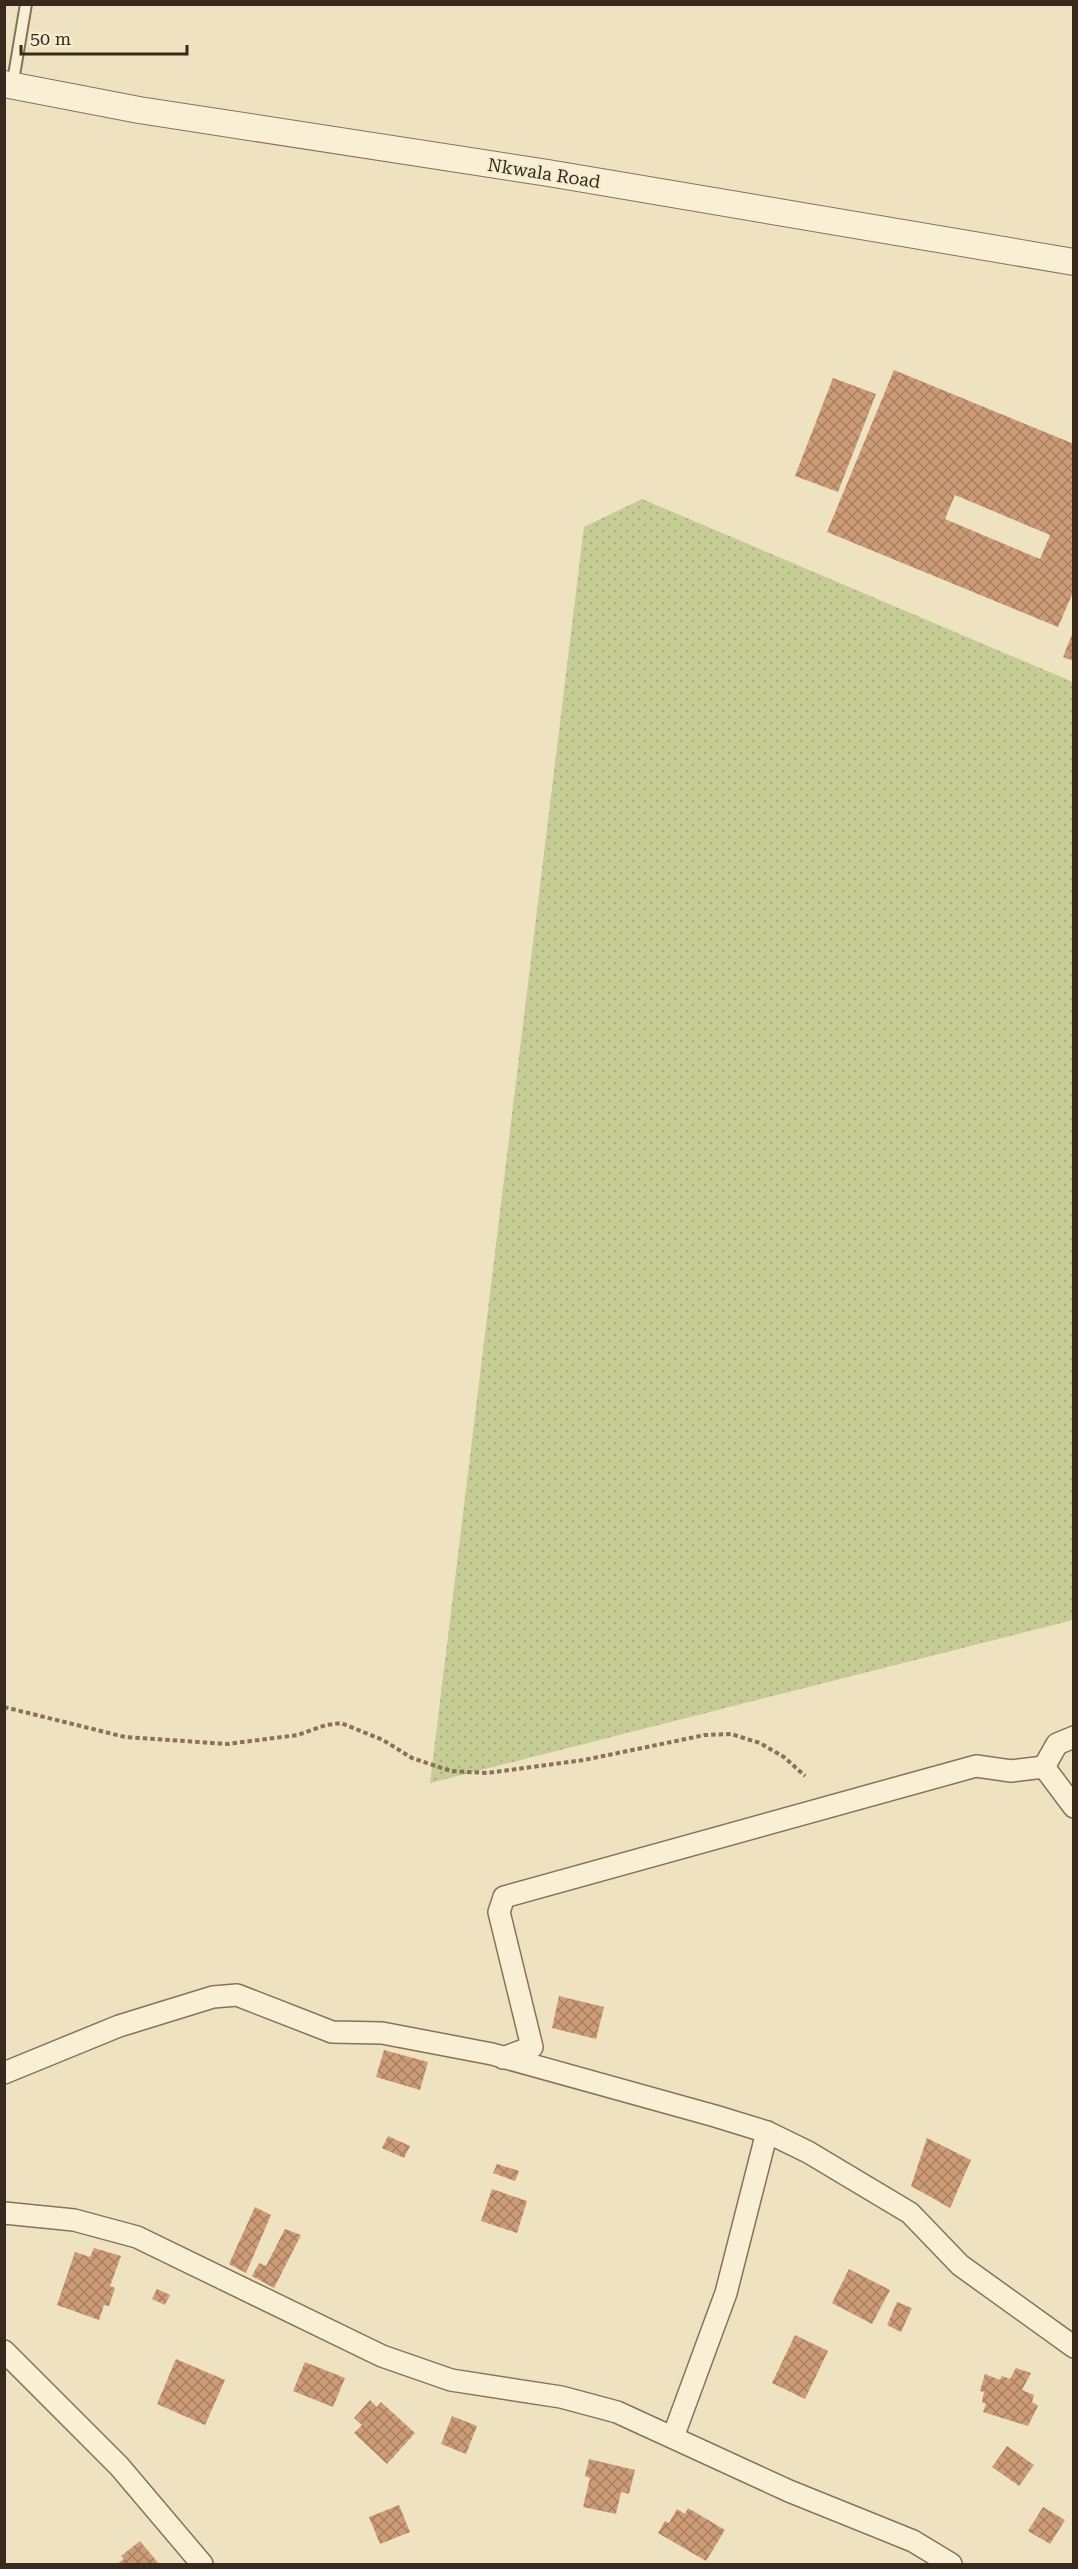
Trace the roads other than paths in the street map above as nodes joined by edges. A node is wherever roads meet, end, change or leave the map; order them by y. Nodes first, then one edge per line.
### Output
1 (26, 4) edge
2 (8, 88) edge
3 (1074, 262) edge
4 (1074, 1737) edge
5 (1044, 1767) junction
6 (1074, 1807) edge
7 (503, 2058) junction
8 (4, 2073) edge
9 (767, 2132) junction
10 (4, 2213) edge
11 (1074, 2347) edge
12 (4, 2351) edge
13 (673, 2437) junction
14 (202, 2565) edge
15 (951, 2565) edge

1 - 2 lane
2 - 3 street, Nkwala Road
4 - 5 street
5 - 6 street
5 - 7 street
7 - 8 street
7 - 9 street
9 - 11 street
9 - 13 street
10 - 13 street
12 - 14 street
13 - 15 street

